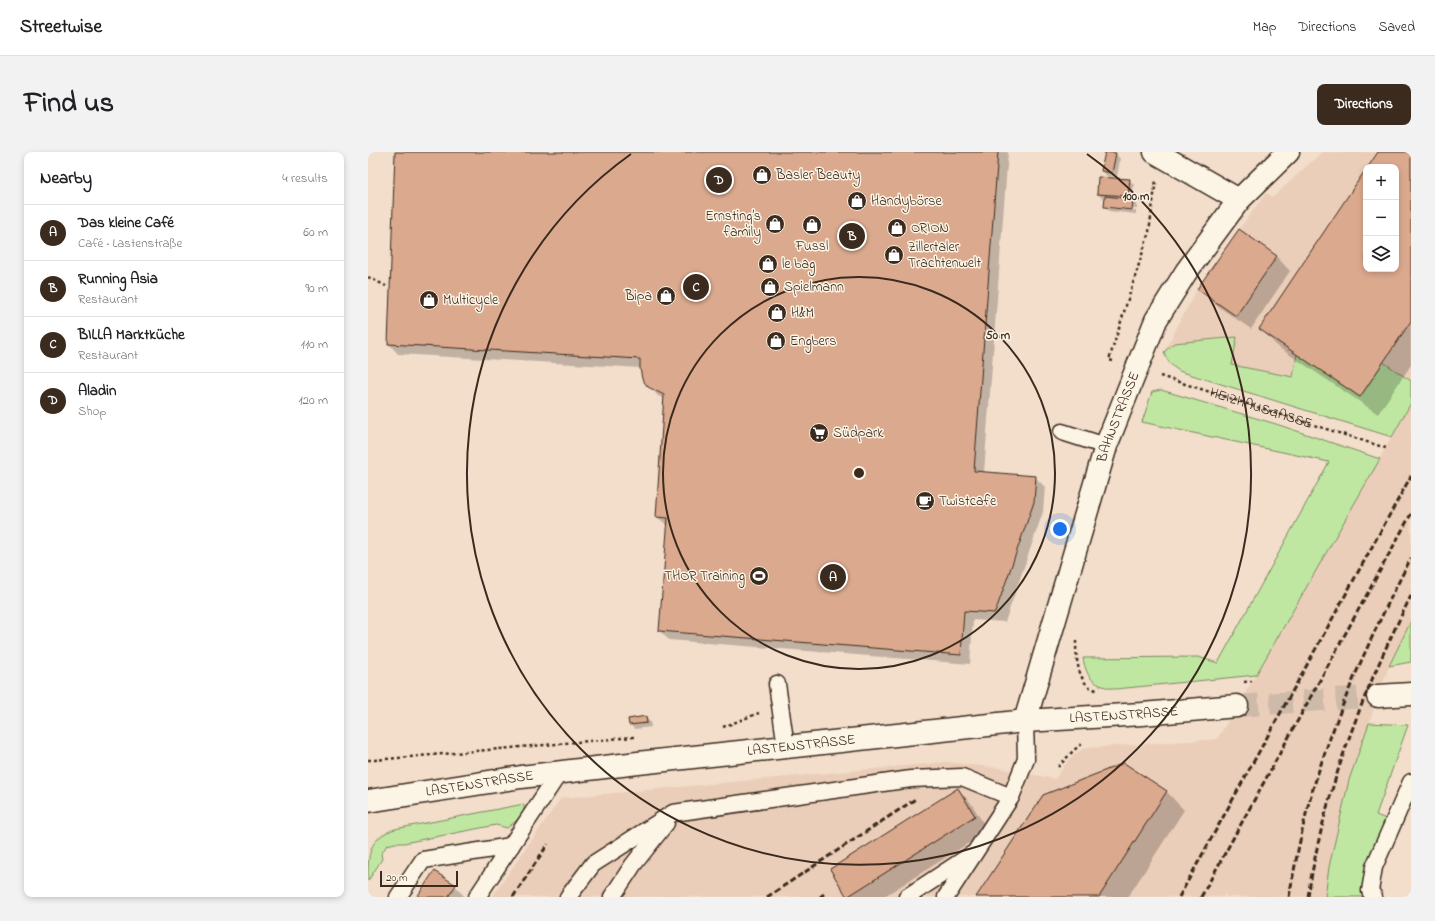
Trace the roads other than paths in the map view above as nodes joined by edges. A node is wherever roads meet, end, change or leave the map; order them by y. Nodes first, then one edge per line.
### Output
1 (1288, 152) edge
2 (1169, 156) edge
3 (1239, 200) junction
4 (1062, 432) dead end
5 (1106, 446) junction
6 (777, 684) dead end
7 (1411, 694) edge
8 (1378, 696) tunnel mouth
9 (1237, 706) tunnel mouth
10 (1025, 721) junction
11 (786, 747) junction
12 (559, 772) junction
13 (1411, 782) edge
14 (1011, 797) junction
15 (368, 801) edge
16 (673, 814) junction
17 (511, 846) junction
18 (976, 852) junction
19 (633, 865) junction
20 (398, 897) edge
21 (477, 897) edge
22 (568, 897) edge
23 (602, 897) edge
24 (612, 897) edge
25 (907, 897) edge
26 (946, 897) edge
27 (1374, 897) edge

1 - 3 street, BAHNSTRASSE
2 - 3 street
3 - 5 street, BAHNSTRASSE
4 - 5 lane
5 - 10 street, BAHNSTRASSE
6 - 11 lane
7 - 8 street
9 - 10 street, LASTENSTRASSE
10 - 11 street, LASTENSTRASSE
10 - 14 lane
11 - 12 street, LASTENSTRASSE
12 - 15 street, LASTENSTRASSE
12 - 17 lane
13 - 27 lane
14 - 16 lane
14 - 18 lane
16 - 19 lane
16 - 22 lane
17 - 20 lane
17 - 21 lane
18 - 25 lane
18 - 26 lane
19 - 23 lane
19 - 24 lane

